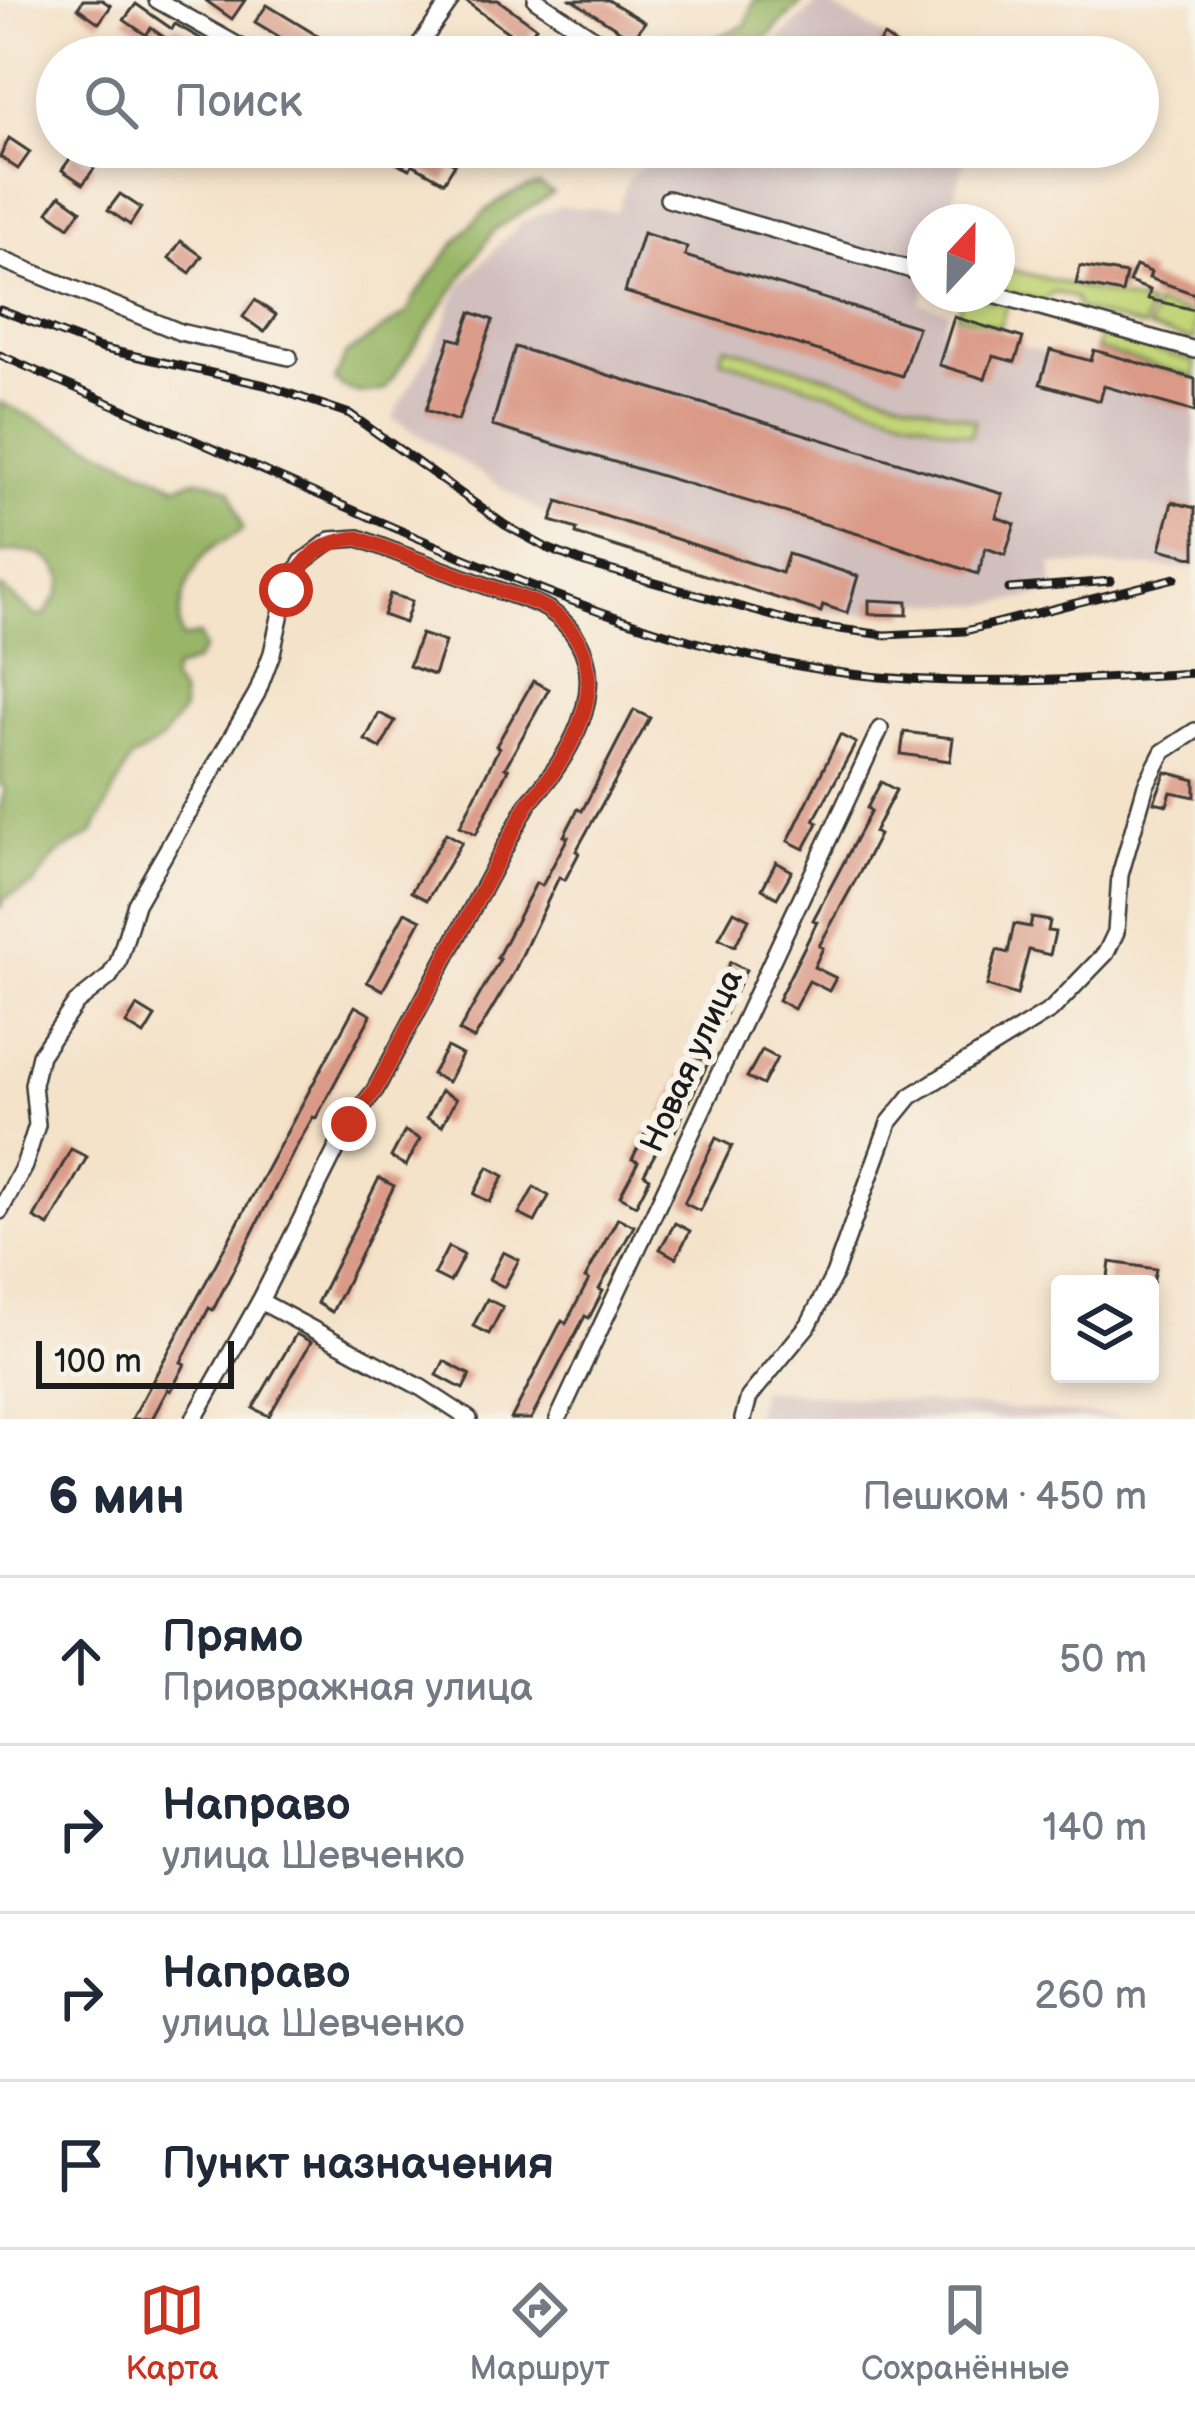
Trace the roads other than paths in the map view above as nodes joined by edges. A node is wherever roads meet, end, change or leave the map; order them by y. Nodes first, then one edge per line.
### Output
1 (157, 0) edge
2 (451, 0) edge
3 (536, 0) edge
4 (221, 36) edge
5 (426, 36) edge
6 (590, 36) edge
7 (668, 200) dead end
8 (0, 259) edge
9 (907, 269) edge
10 (1015, 300) edge
11 (1195, 350) edge
12 (290, 358) dead end
13 (880, 729) dead end
14 (1195, 731) edge
15 (0, 1211) edge
16 (260, 1301) junction
17 (194, 1419) edge
18 (469, 1419) edge
19 (558, 1419) edge
20 (743, 1419) edge

1 - 4 street
2 - 5 street
3 - 6 street
7 - 9 street
8 - 12 street
10 - 11 street
13 - 19 street, Новая улица
14 - 20 street
15 - 16 street
16 - 17 street
16 - 18 street

